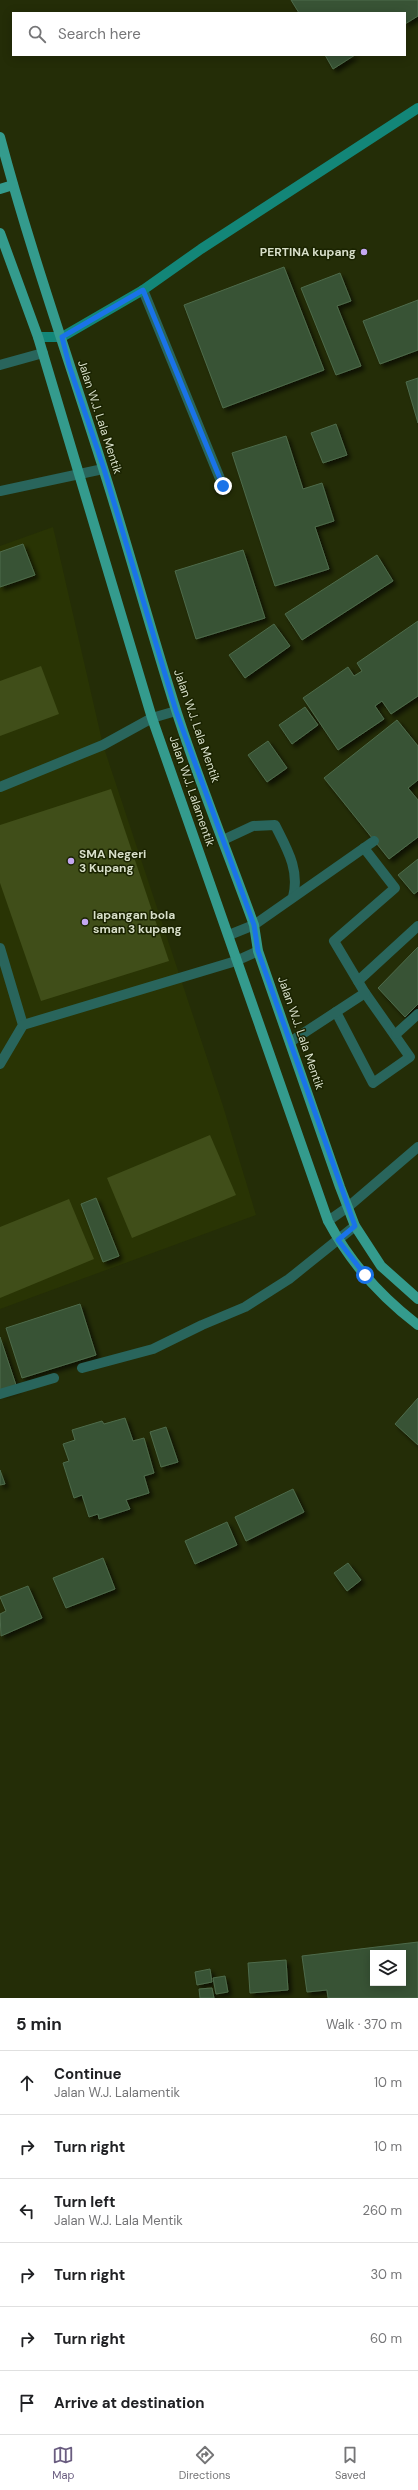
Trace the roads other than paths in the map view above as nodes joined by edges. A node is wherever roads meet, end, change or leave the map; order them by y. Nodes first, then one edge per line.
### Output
1 (418, 108) edge
2 (0, 137) edge
3 (12, 185) junction
4 (0, 189) edge
5 (0, 233) edge
6 (143, 290) junction
7 (38, 337) junction
8 (62, 337) junction
9 (43, 353) junction
10 (0, 365) edge
11 (104, 469) junction
12 (80, 475) junction
13 (223, 486) dead end
14 (0, 491) edge
15 (176, 711) junction
16 (152, 718) junction
17 (0, 787) edge
18 (223, 840) junction
19 (374, 841) dead end
20 (364, 848) junction
21 (293, 898) junction
22 (254, 925) junction
23 (418, 926) edge
24 (229, 935) junction
25 (0, 948) edge
26 (258, 951) junction
27 (236, 960) junction
28 (358, 981) junction
29 (365, 993) junction
30 (336, 1012) junction
31 (418, 1014) edge
32 (23, 1025) junction
33 (396, 1034) junction
34 (290, 1042) junction
35 (0, 1064) edge
36 (418, 1147) edge
37 (348, 1207) junction
38 (328, 1221) junction
39 (355, 1226) junction
40 (338, 1240) junction
41 (418, 1299) edge
42 (418, 1325) edge
43 (82, 1368) dead end
44 (54, 1378) dead end
45 (0, 1394) edge

1 - 6 street
2 - 3 main road, Jalan W.J. Lala Mentik
3 - 4 main road
3 - 8 main road, Jalan W.J. Lala Mentik
5 - 7 main road, Jalan W.J. Lalamentik
6 - 8 street
6 - 13 lane
7 - 8 street
7 - 9 main road, Jalan W.J. Lalamentik
8 - 11 main road, Jalan W.J. Lala Mentik
9 - 10 lane
9 - 12 main road, Jalan W.J. Lalamentik
11 - 12 lane
11 - 15 main road, Jalan W.J. Lala Mentik
12 - 14 lane
12 - 16 main road, Jalan W.J. Lalamentik
15 - 16 lane
15 - 18 main road, Jalan W.J. Lala Mentik
16 - 17 lane
16 - 24 main road, Jalan W.J. Lalamentik
18 - 21 lane
18 - 22 main road, Jalan W.J. Lala Mentik
19 - 20 lane
20 - 21 lane
20 - 28 lane
21 - 22 lane
22 - 24 lane
22 - 26 main road, Jalan W.J. Lala Mentik
23 - 28 lane
24 - 27 main road, Jalan W.J. Lalamentik
25 - 32 lane
26 - 27 lane
26 - 34 main road, Jalan W.J. Lala Mentik
27 - 32 lane
27 - 38 main road, Jalan W.J. Lalamentik
28 - 29 lane
29 - 30 lane
29 - 33 lane
30 - 33 lane
30 - 34 lane
31 - 33 lane
32 - 35 lane
34 - 37 main road, Jalan W.J. Lala Mentik
36 - 37 lane
37 - 38 lane
37 - 39 main road, Jalan W.J. Lala Mentik
38 - 40 main road, Jalan W.J. Lalamentik
39 - 40 lane
39 - 41 main road, Jalan W.J. Lala Mentik
40 - 42 main road, Jalan W.J. Lalamentik
40 - 43 lane
44 - 45 lane

